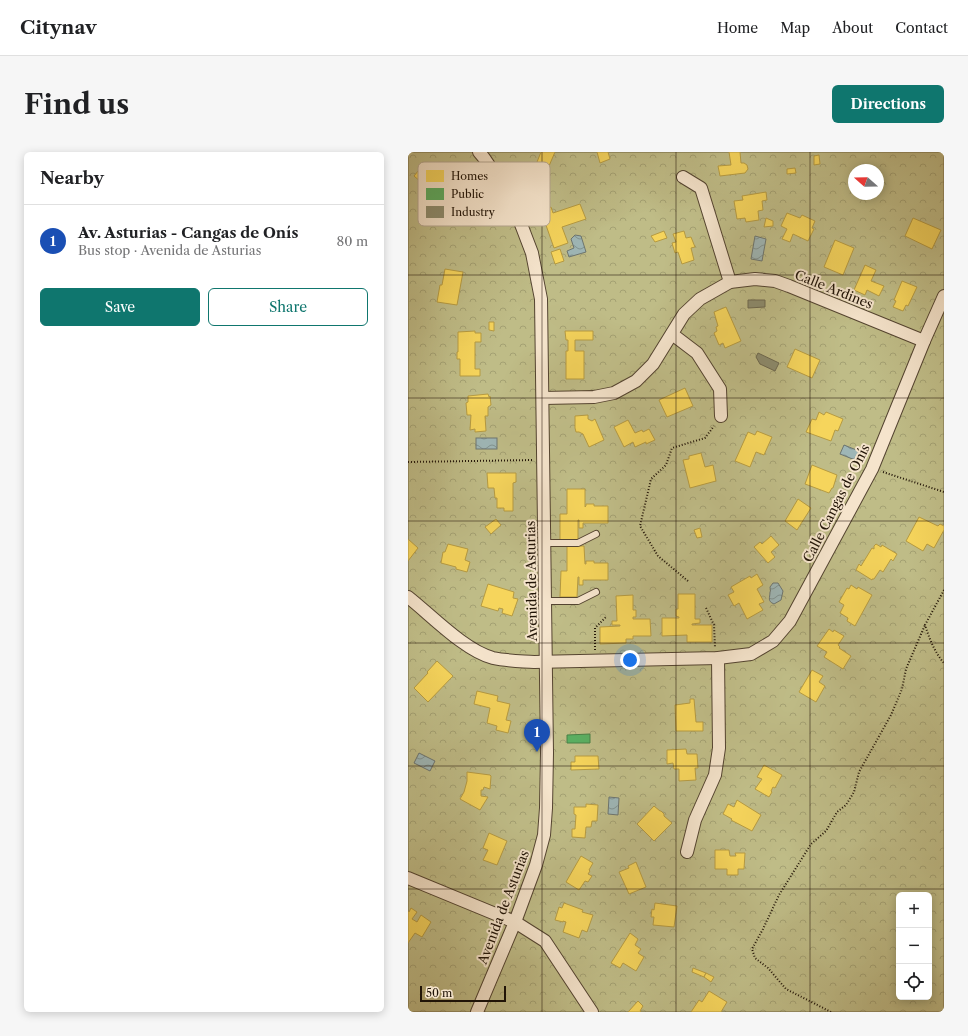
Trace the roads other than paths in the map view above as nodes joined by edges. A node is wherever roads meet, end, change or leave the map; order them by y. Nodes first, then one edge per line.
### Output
1 (479, 152) edge
2 (487, 162) edge
3 (683, 177) dead end
4 (521, 226) edge
5 (730, 282) junction
6 (944, 296) edge
7 (672, 334) junction
8 (924, 341) junction
9 (543, 398) junction
10 (722, 416) road end
11 (596, 534) dead end
12 (545, 543) junction
13 (596, 592) dead end
14 (408, 596) edge
15 (546, 601) junction
16 (716, 658) junction
17 (546, 662) junction
18 (687, 852) dead end
19 (408, 878) edge
20 (515, 922) junction
21 (477, 1012) edge
22 (592, 1012) edge

1 - 2 street, Avenida de Asturias
3 - 5 street
4 - 9 street, Avenida de Asturias
5 - 7 street, Calle Ardines
5 - 8 street, Calle Ardines
6 - 8 street, Calle Cangas de Onís
7 - 9 street, Calle Ardines
7 - 10 street
8 - 16 street, Calle Cangas de Onís
9 - 12 street, Avenida de Asturias
11 - 12 lane
12 - 15 street, Avenida de Asturias
13 - 15 lane
14 - 17 street, Calle Cangas de Onís
15 - 17 street, Avenida de Asturias
16 - 17 street, Calle Cangas de Onís
16 - 18 street
17 - 20 street, Avenida de Asturias
19 - 20 street
20 - 21 street, Avenida de Asturias
20 - 22 street

